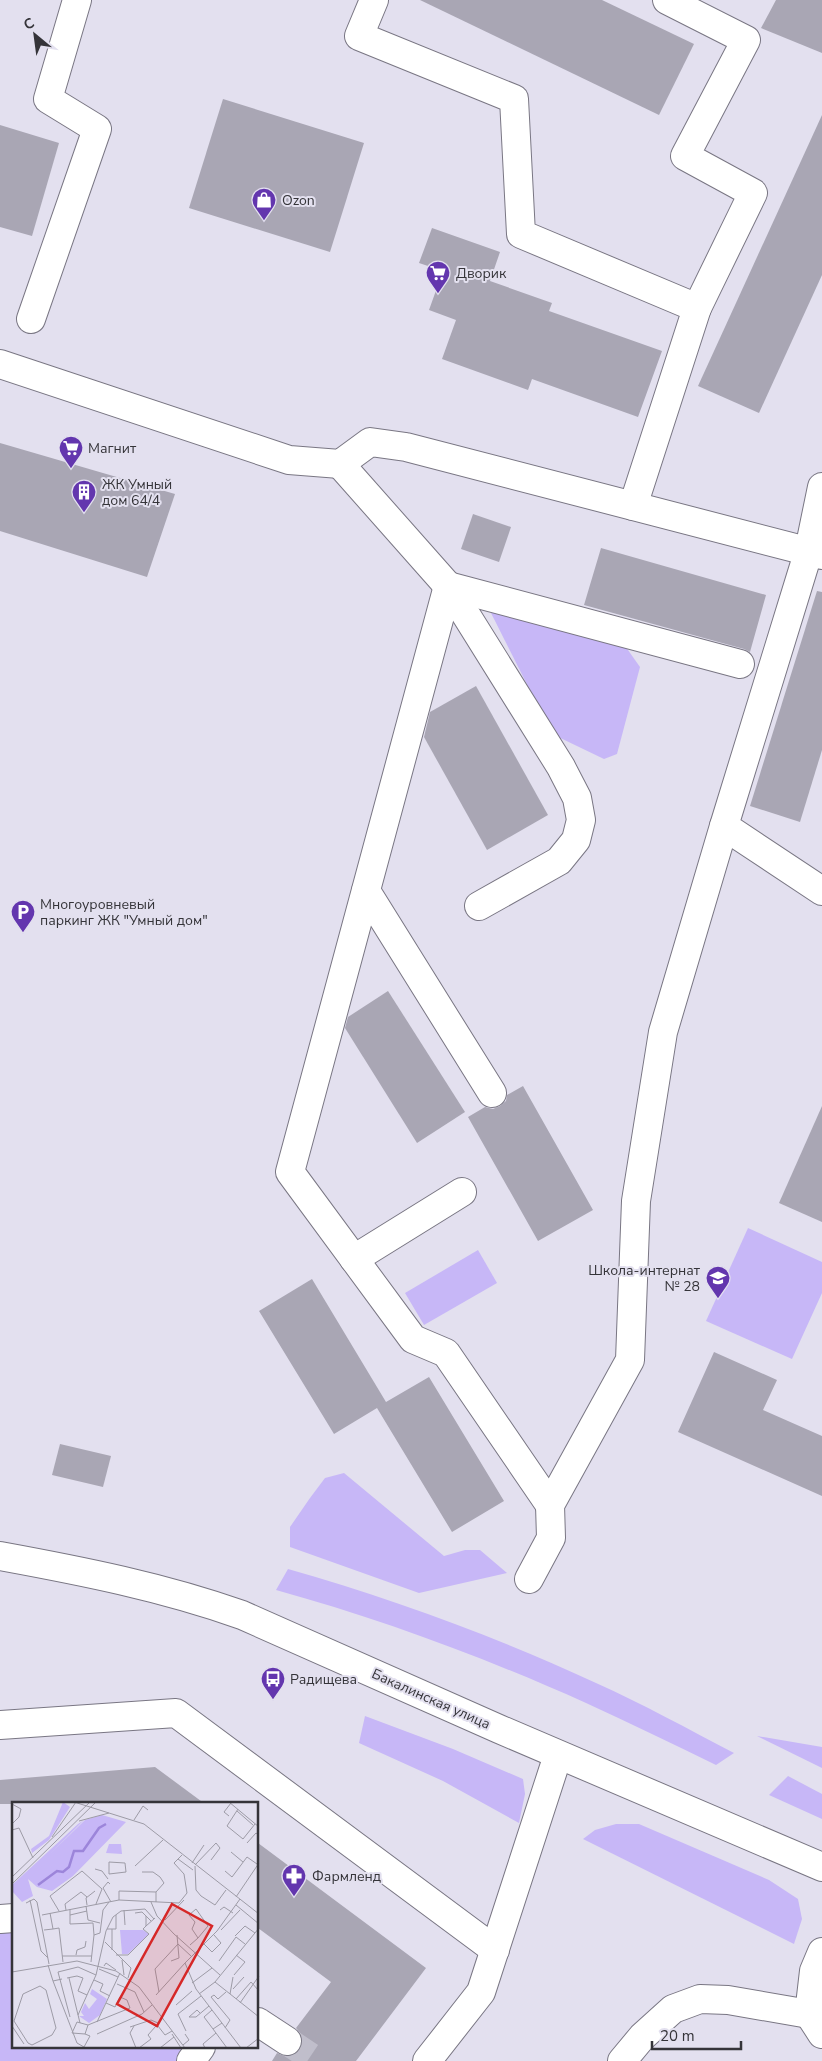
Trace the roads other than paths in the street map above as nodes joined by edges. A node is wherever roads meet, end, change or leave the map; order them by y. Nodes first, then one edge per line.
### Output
1 (77, 0) edge
2 (374, 0) edge
3 (667, 0) edge
4 (697, 308) junction
5 (31, 319) dead end
6 (0, 364) edge
7 (340, 464) junction
8 (822, 487) edge
9 (632, 506) junction
10 (816, 553) edge
11 (448, 586) junction
12 (740, 664) dead end
13 (724, 826) junction
14 (366, 891) junction
15 (822, 892) edge
16 (479, 906) dead end
17 (492, 1093) dead end
18 (462, 1192) dead end
19 (354, 1259) junction
20 (550, 1505) junction
21 (0, 1556) edge
22 (529, 1579) dead end
23 (0, 1725) edge
24 (558, 1755) junction
25 (822, 1867) edge
26 (495, 1950) junction
27 (822, 1952) edge
28 (259, 2023) edge
29 (815, 2024) edge
30 (287, 2041) tunnel mouth
31 (200, 2048) edge
32 (191, 2061) edge
33 (427, 2061) edge
34 (622, 2061) edge

1 - 5 street
2 - 4 street
3 - 4 street
4 - 9 street
6 - 7 street
7 - 9 street
7 - 11 street
8 - 10 street
9 - 10 street
10 - 13 street
11 - 12 street
11 - 14 street
11 - 16 street
13 - 15 street
13 - 20 street
14 - 17 street
14 - 19 street
18 - 19 street
19 - 20 street
20 - 22 street
21 - 24 street, Бакалинская улица
23 - 26 street
24 - 25 street, Бакалинская улица
24 - 26 street
26 - 33 street
27 - 29 street
28 - 30 street
29 - 34 street
31 - 32 street

